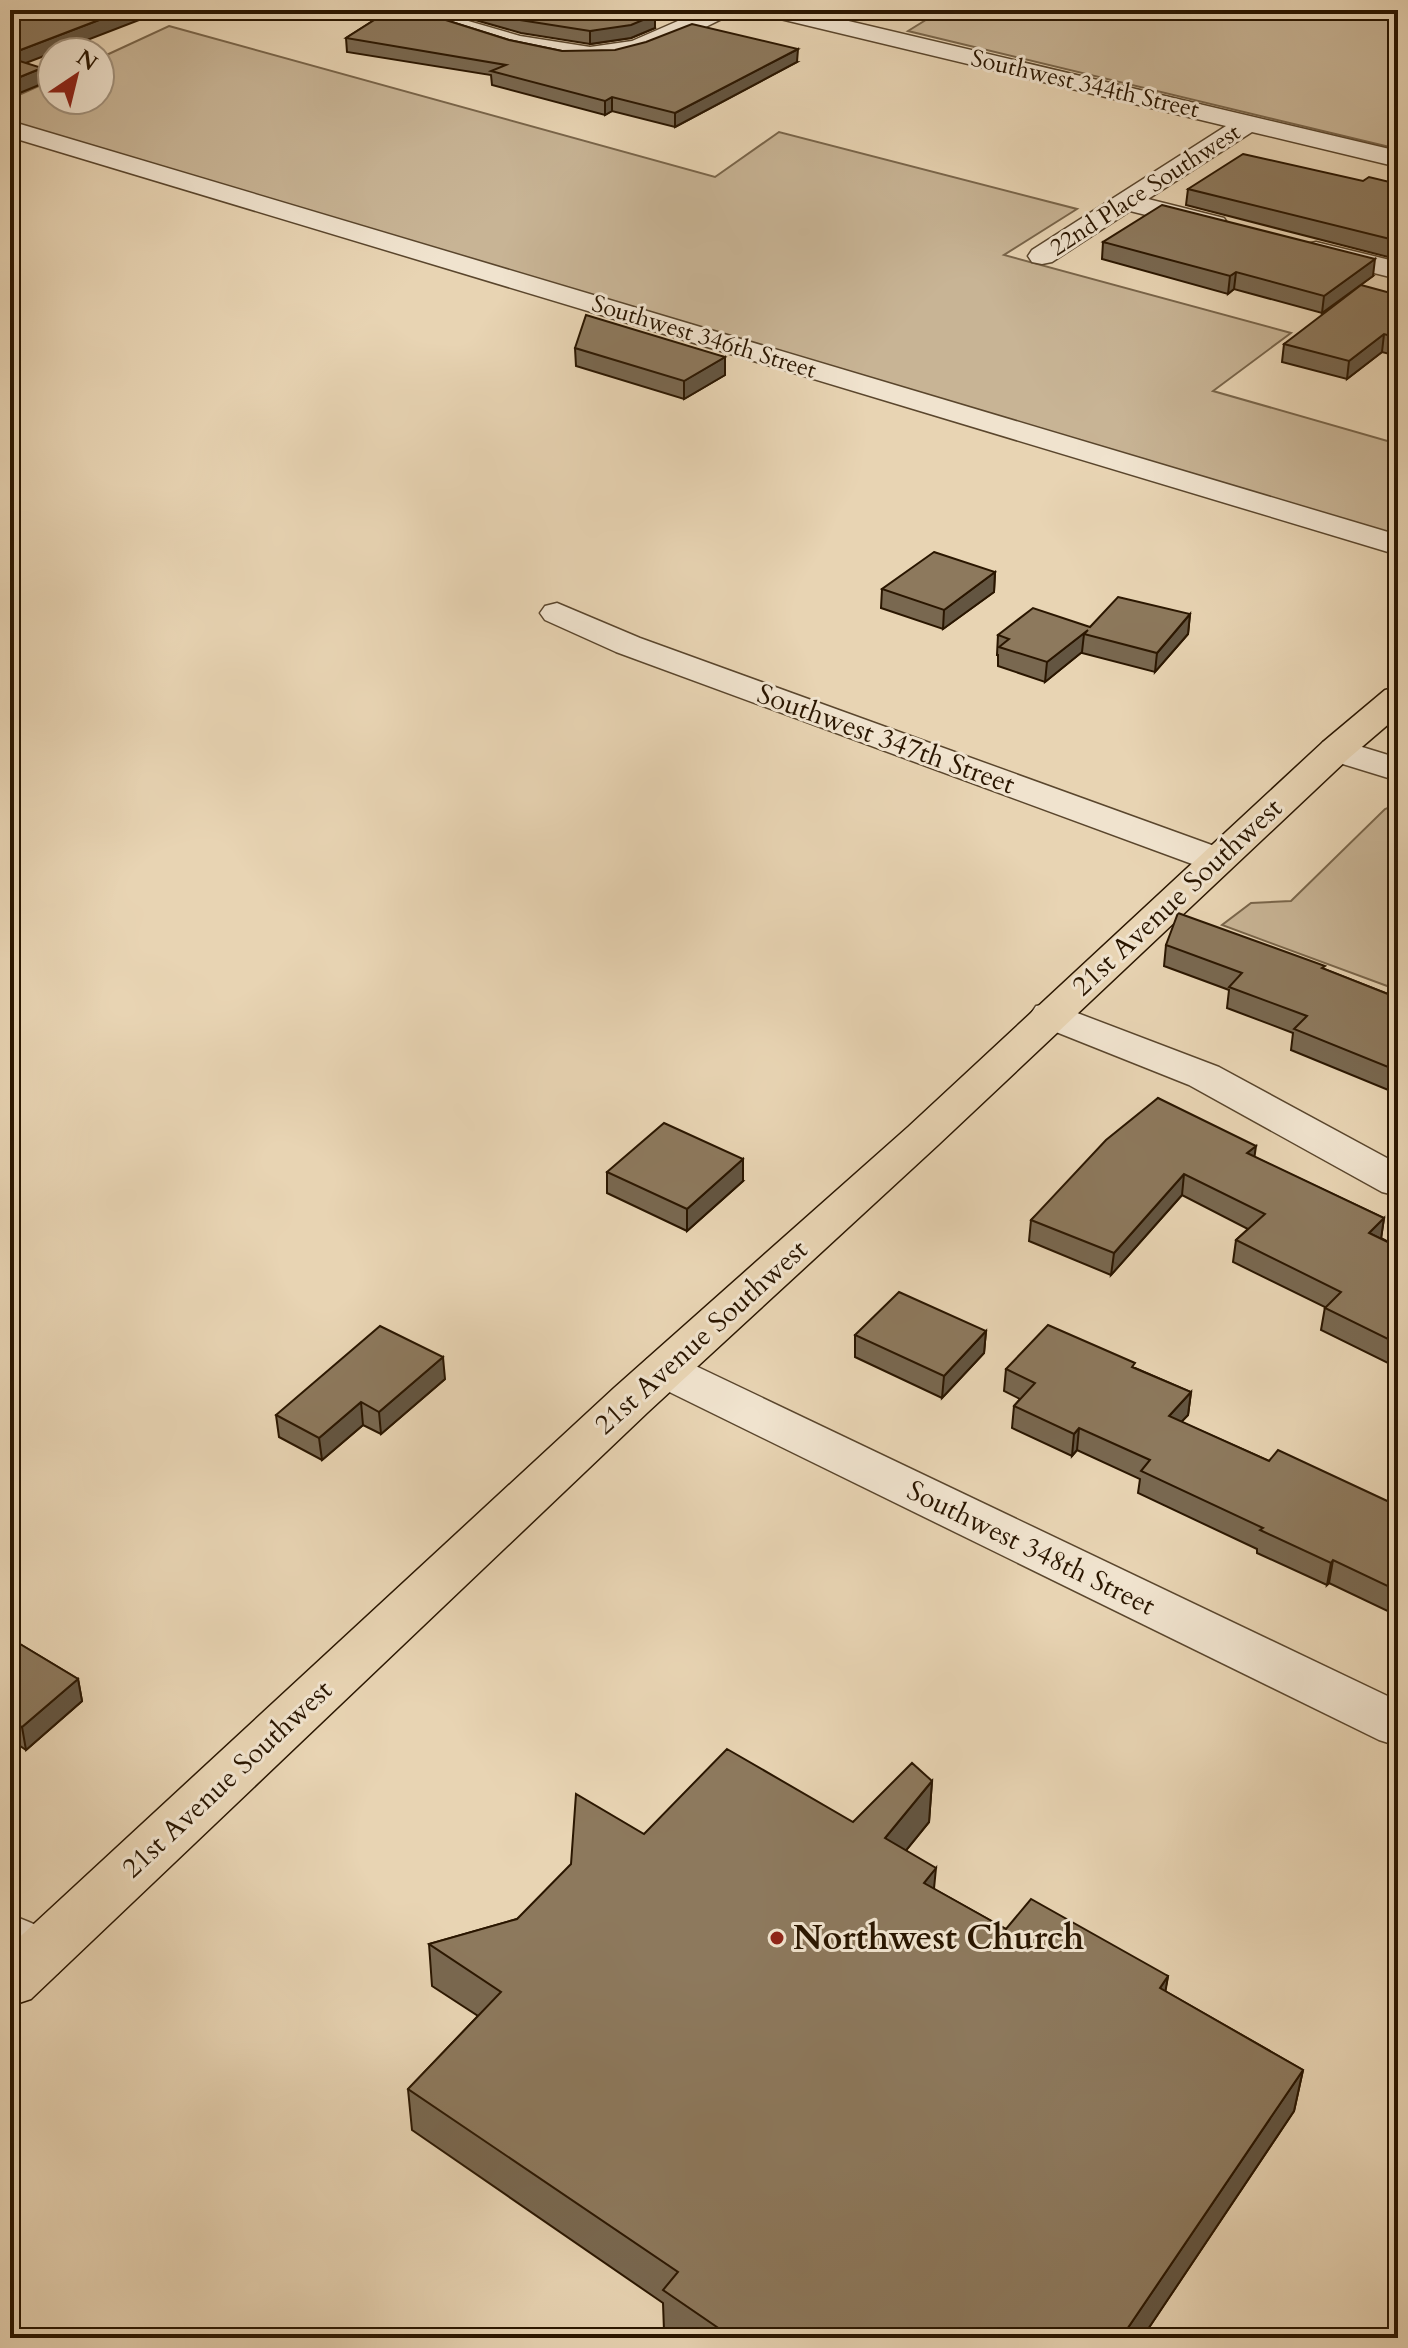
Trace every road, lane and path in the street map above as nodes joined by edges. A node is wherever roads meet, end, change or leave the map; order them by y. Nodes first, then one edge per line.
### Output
1 (722, 10) edge
2 (772, 10) edge
3 (418, 14) edge
4 (1248, 123) junction
5 (10, 129) edge
6 (1398, 159) edge
7 (1127, 202) junction
8 (1233, 229) edge
9 (1293, 244) edge
10 (1042, 256) dead end
11 (1398, 271) edge
12 (1398, 545) edge
13 (557, 613) dead end
14 (1398, 698) edge
15 (1336, 750) junction
16 (1398, 770) edge
17 (1217, 860) junction
18 (1051, 1015) junction
19 (1398, 1182) edge
20 (664, 1370) junction
21 (1398, 1725) edge
22 (19, 1959) edge

1 - 3 street
2 - 4 street, Southwest 344th Street
4 - 6 street, Southwest 344th Street
4 - 7 street, 22nd Place Southwest
5 - 12 street, Southwest 346th Street
7 - 8 street
7 - 10 street, 22nd Place Southwest
9 - 11 street
13 - 17 street, Southwest 347th Street
14 - 15 main road, 21st Avenue Southwest
15 - 16 street
15 - 17 main road, 21st Avenue Southwest
17 - 18 main road, 21st Avenue Southwest
18 - 19 street
18 - 20 main road, 21st Avenue Southwest
20 - 21 street, Southwest 348th Street
20 - 22 main road, 21st Avenue Southwest

